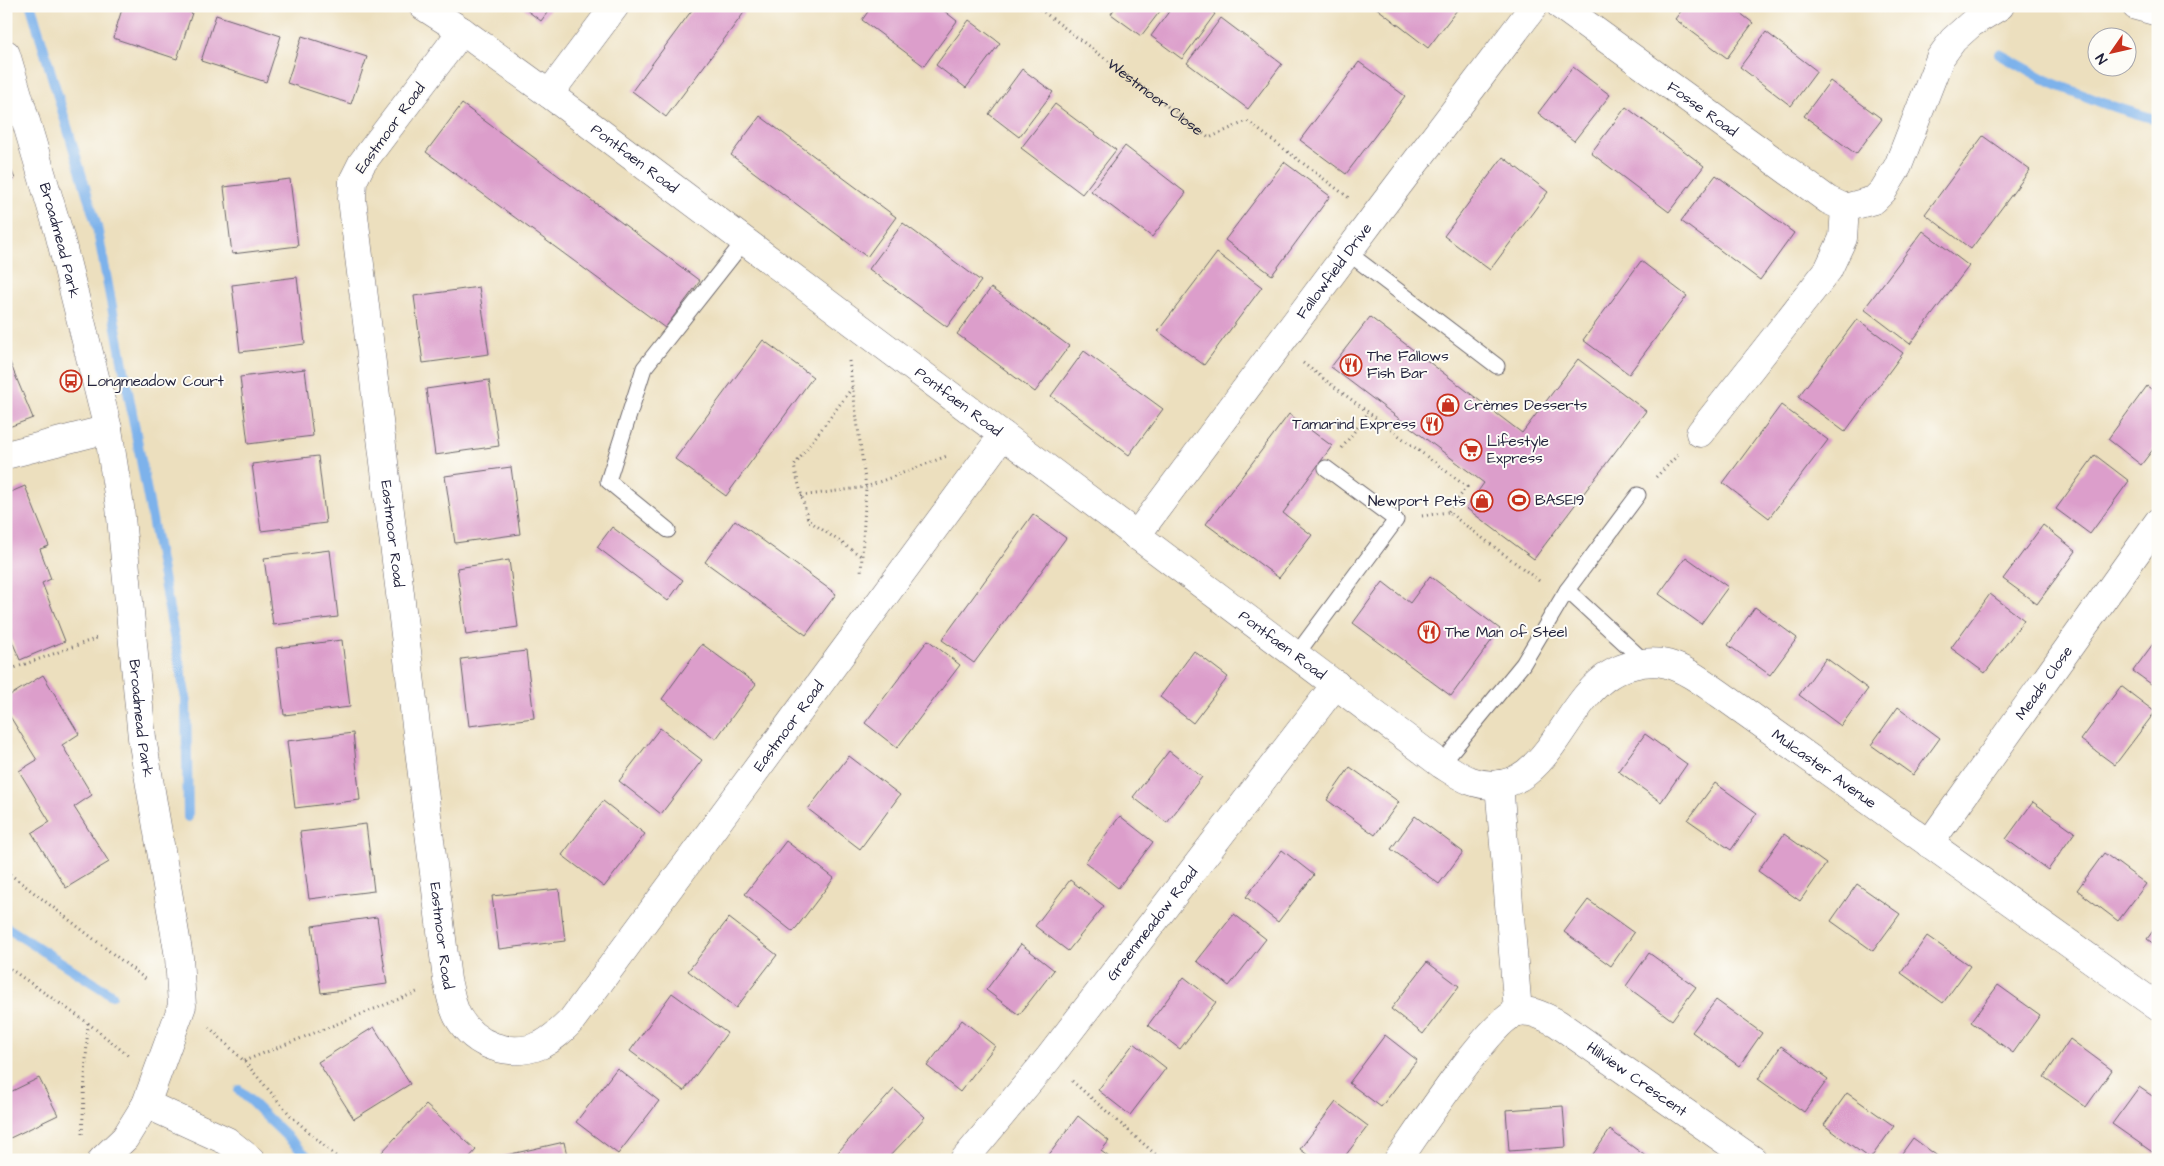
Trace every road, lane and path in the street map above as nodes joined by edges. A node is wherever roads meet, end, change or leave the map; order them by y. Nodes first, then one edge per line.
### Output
1 (423, 6) edge
2 (615, 6) edge
3 (1036, 6) edge
4 (1534, 6) edge
5 (1561, 6) edge
6 (2136, 6) edge
7 (1992, 11) edge
8 (2158, 12) edge
9 (462, 31) junction
10 (6, 54) edge
11 (549, 94) junction
12 (1845, 208) junction
13 (1374, 217) junction
14 (744, 240) junction
15 (1347, 252) junction
16 (844, 315) junction
17 (1278, 344) junction
18 (1497, 366) dead end
19 (852, 388) junction
20 (1368, 413) junction
21 (108, 428) junction
22 (1700, 433) joint
23 (1003, 435) junction
24 (6, 454) edge
25 (948, 456) dead end
26 (1326, 468) joint
27 (866, 487) junction
28 (1638, 495) joint
29 (801, 496) junction
30 (2158, 522) edge
31 (668, 530) dead end
32 (1136, 536) junction
33 (861, 556) junction
34 (861, 575) dead end
35 (1564, 594) junction
36 (131, 626) junction
37 (1296, 655) junction
38 (1645, 662) junction
39 (6, 671) edge
40 (1336, 684) junction
41 (1441, 764) junction
42 (1499, 784) junction
43 (1929, 844) junction
44 (6, 871) edge
45 (6, 966) edge
46 (447, 980) junction
47 (182, 1006) junction
48 (2158, 1007) edge
49 (1518, 1012) junction
50 (88, 1023) junction
51 (1048, 1059) junction
52 (244, 1061) junction
53 (156, 1077) junction
54 (146, 1104) junction
55 (82, 1140) dead end
56 (102, 1160) edge
57 (251, 1160) edge
58 (340, 1160) edge
59 (964, 1160) edge
60 (1162, 1160) edge
61 (1398, 1160) edge
62 (1753, 1160) edge

1 - 9 street, Pontfaen Road
2 - 11 street
3 - 13 path, Westmoor Close
4 - 13 street, Fallowfield Drive
5 - 12 street, Fosse Road
6 - 8 street
7 - 12 street
9 - 11 street, Pontfaen Road
9 - 46 street, Eastmoor Road
10 - 21 street, Broadmead Park
11 - 14 street, Pontfaen Road
12 - 22 street
13 - 15 street, Fallowfield Drive
14 - 16 street, Pontfaen Road
14 - 31 lane
15 - 17 street, Fallowfield Drive
15 - 18 lane
16 - 19 path
16 - 23 street, Pontfaen Road
17 - 20 path
17 - 32 street, Fallowfield Drive
19 - 27 path
19 - 29 path
20 - 26 path
20 - 35 path
21 - 24 street
21 - 36 street, Broadmead Park
22 - 28 path
23 - 32 street, Pontfaen Road
23 - 46 street, Eastmoor Road
25 - 27 path
26 - 37 lane
27 - 29 path
27 - 33 path
28 - 35 lane
29 - 33 path
30 - 43 street, Meads Close
32 - 37 street, Pontfaen Road
33 - 34 path
35 - 38 lane
35 - 41 lane
36 - 39 path
36 - 47 street, Broadmead Park
37 - 40 street, Pontfaen Road
38 - 42 street, Mulcaster Avenue
38 - 43 street, Mulcaster Avenue
40 - 41 street, Pontfaen Road
40 - 51 street, Greenmeadow Road
41 - 42 street, Pontfaen Road
42 - 49 street
43 - 48 street, Mulcaster Avenue
44 - 47 path
45 - 50 path
46 - 52 path
47 - 52 path
47 - 53 street
49 - 61 street
49 - 62 street, Hillview Crescent
50 - 53 path
50 - 55 path
51 - 59 street, Greenmeadow Road
51 - 60 path
52 - 58 path
53 - 54 street
54 - 56 street
54 - 57 street

